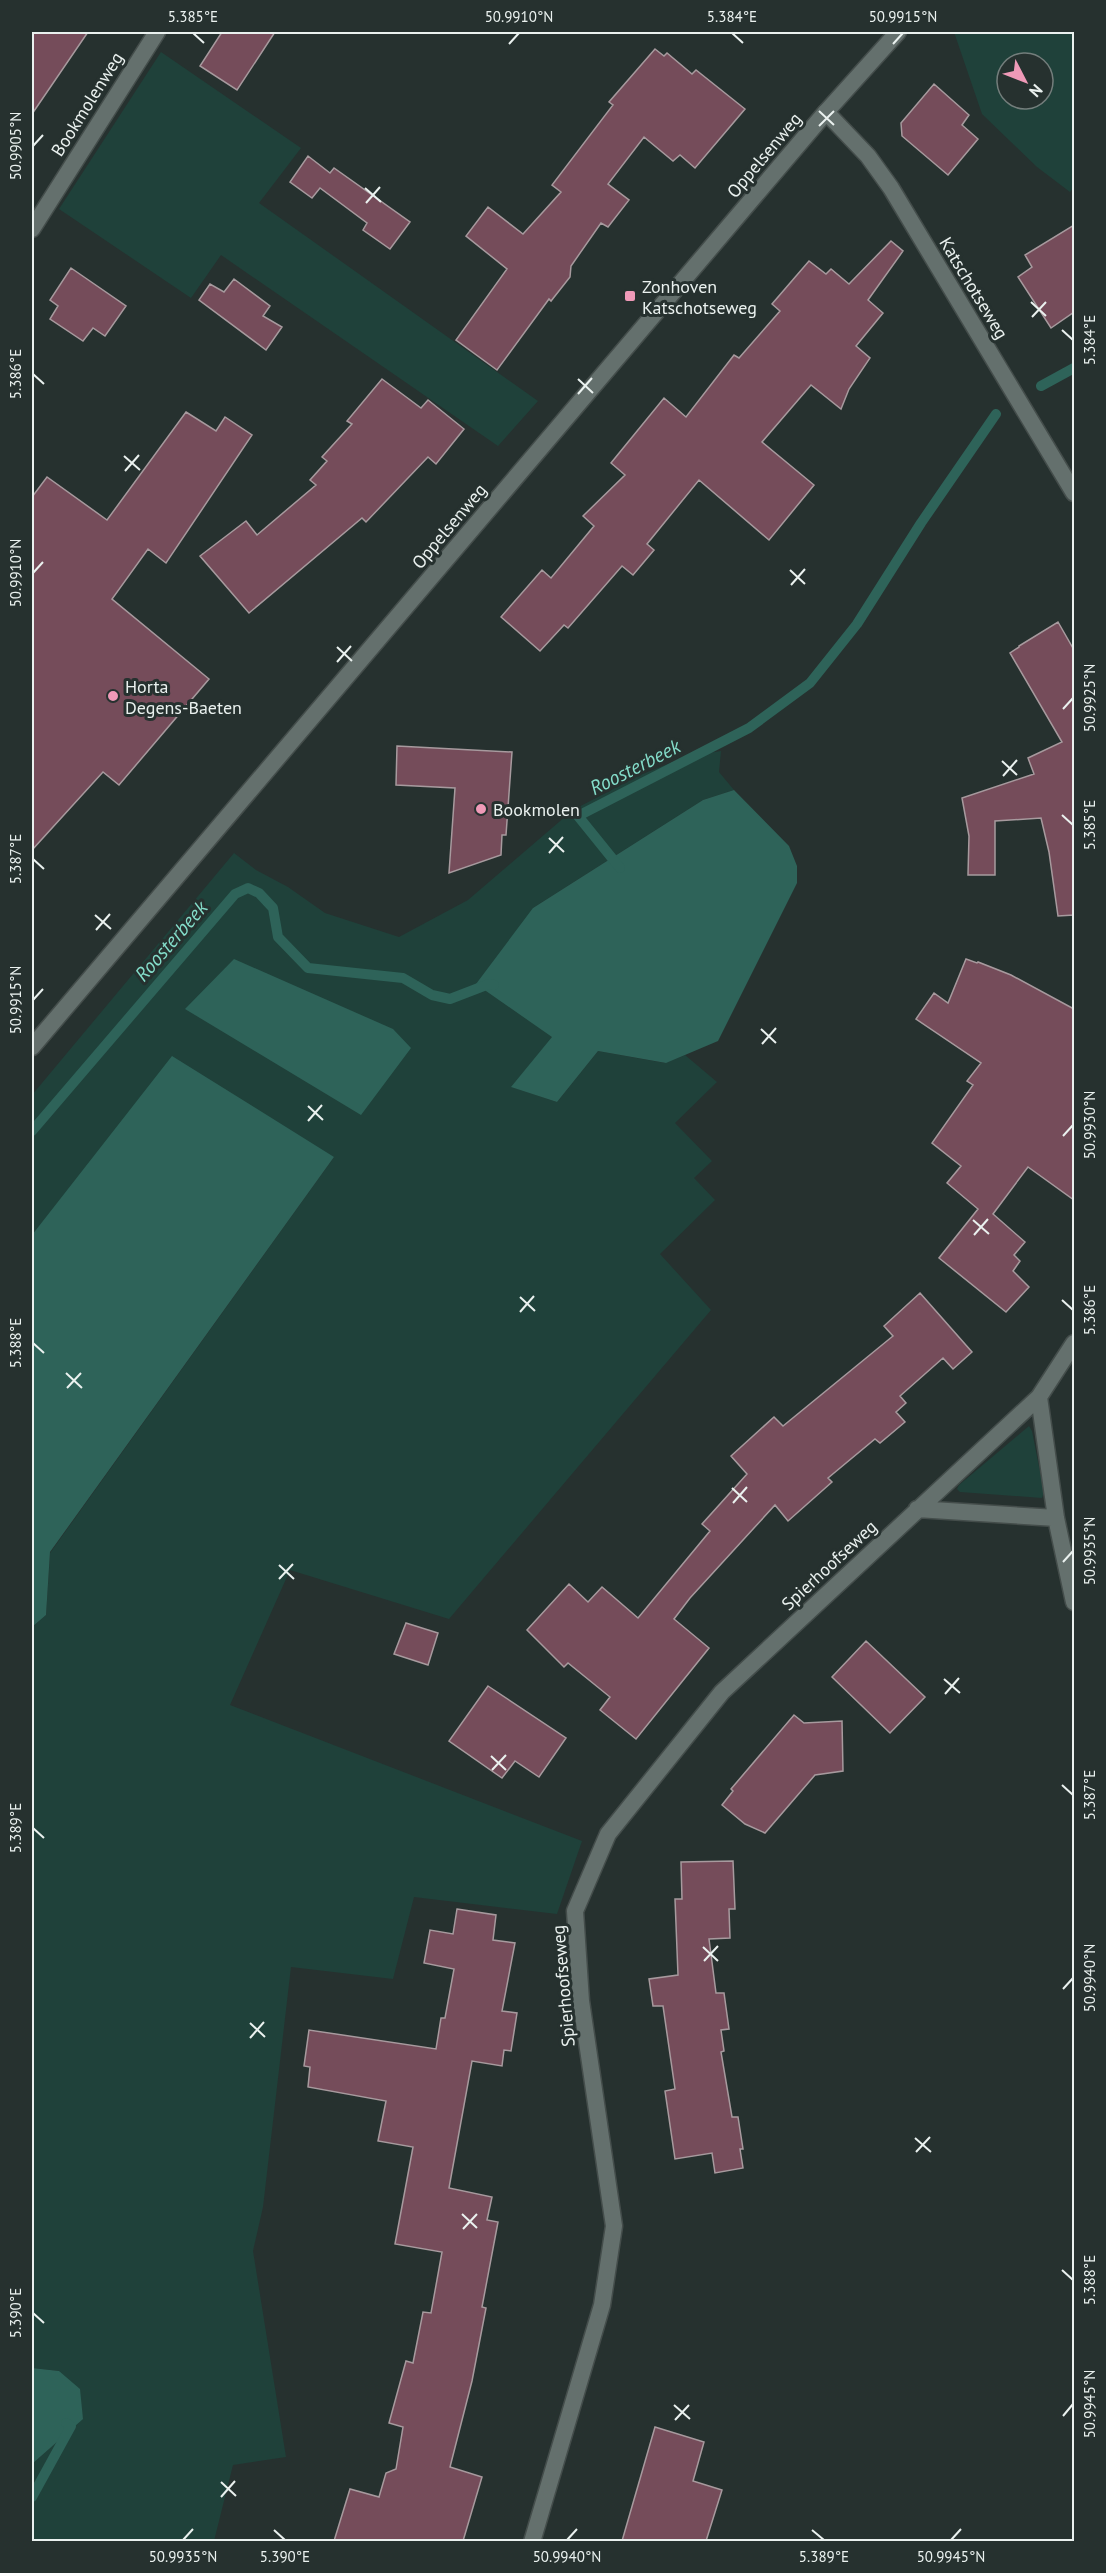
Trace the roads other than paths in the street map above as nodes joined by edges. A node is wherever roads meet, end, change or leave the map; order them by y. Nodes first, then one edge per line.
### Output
1 (157, 32) edge
2 (898, 32) edge
3 (826, 112) junction
4 (32, 229) edge
5 (1074, 493) edge
6 (32, 1047) edge
7 (1074, 1343) edge
8 (1039, 1397) junction
9 (917, 1509) junction
10 (1056, 1518) junction
11 (1074, 1602) edge
12 (532, 2541) edge

1 - 4 street, Bookmolenweg
2 - 3 street, Oppelsenweg
3 - 5 street, Katschotseweg
3 - 6 street, Oppelsenweg
7 - 8 street
8 - 9 street, Spierhoofseweg
8 - 10 street
9 - 10 street
9 - 12 street, Spierhoofseweg
10 - 11 street

